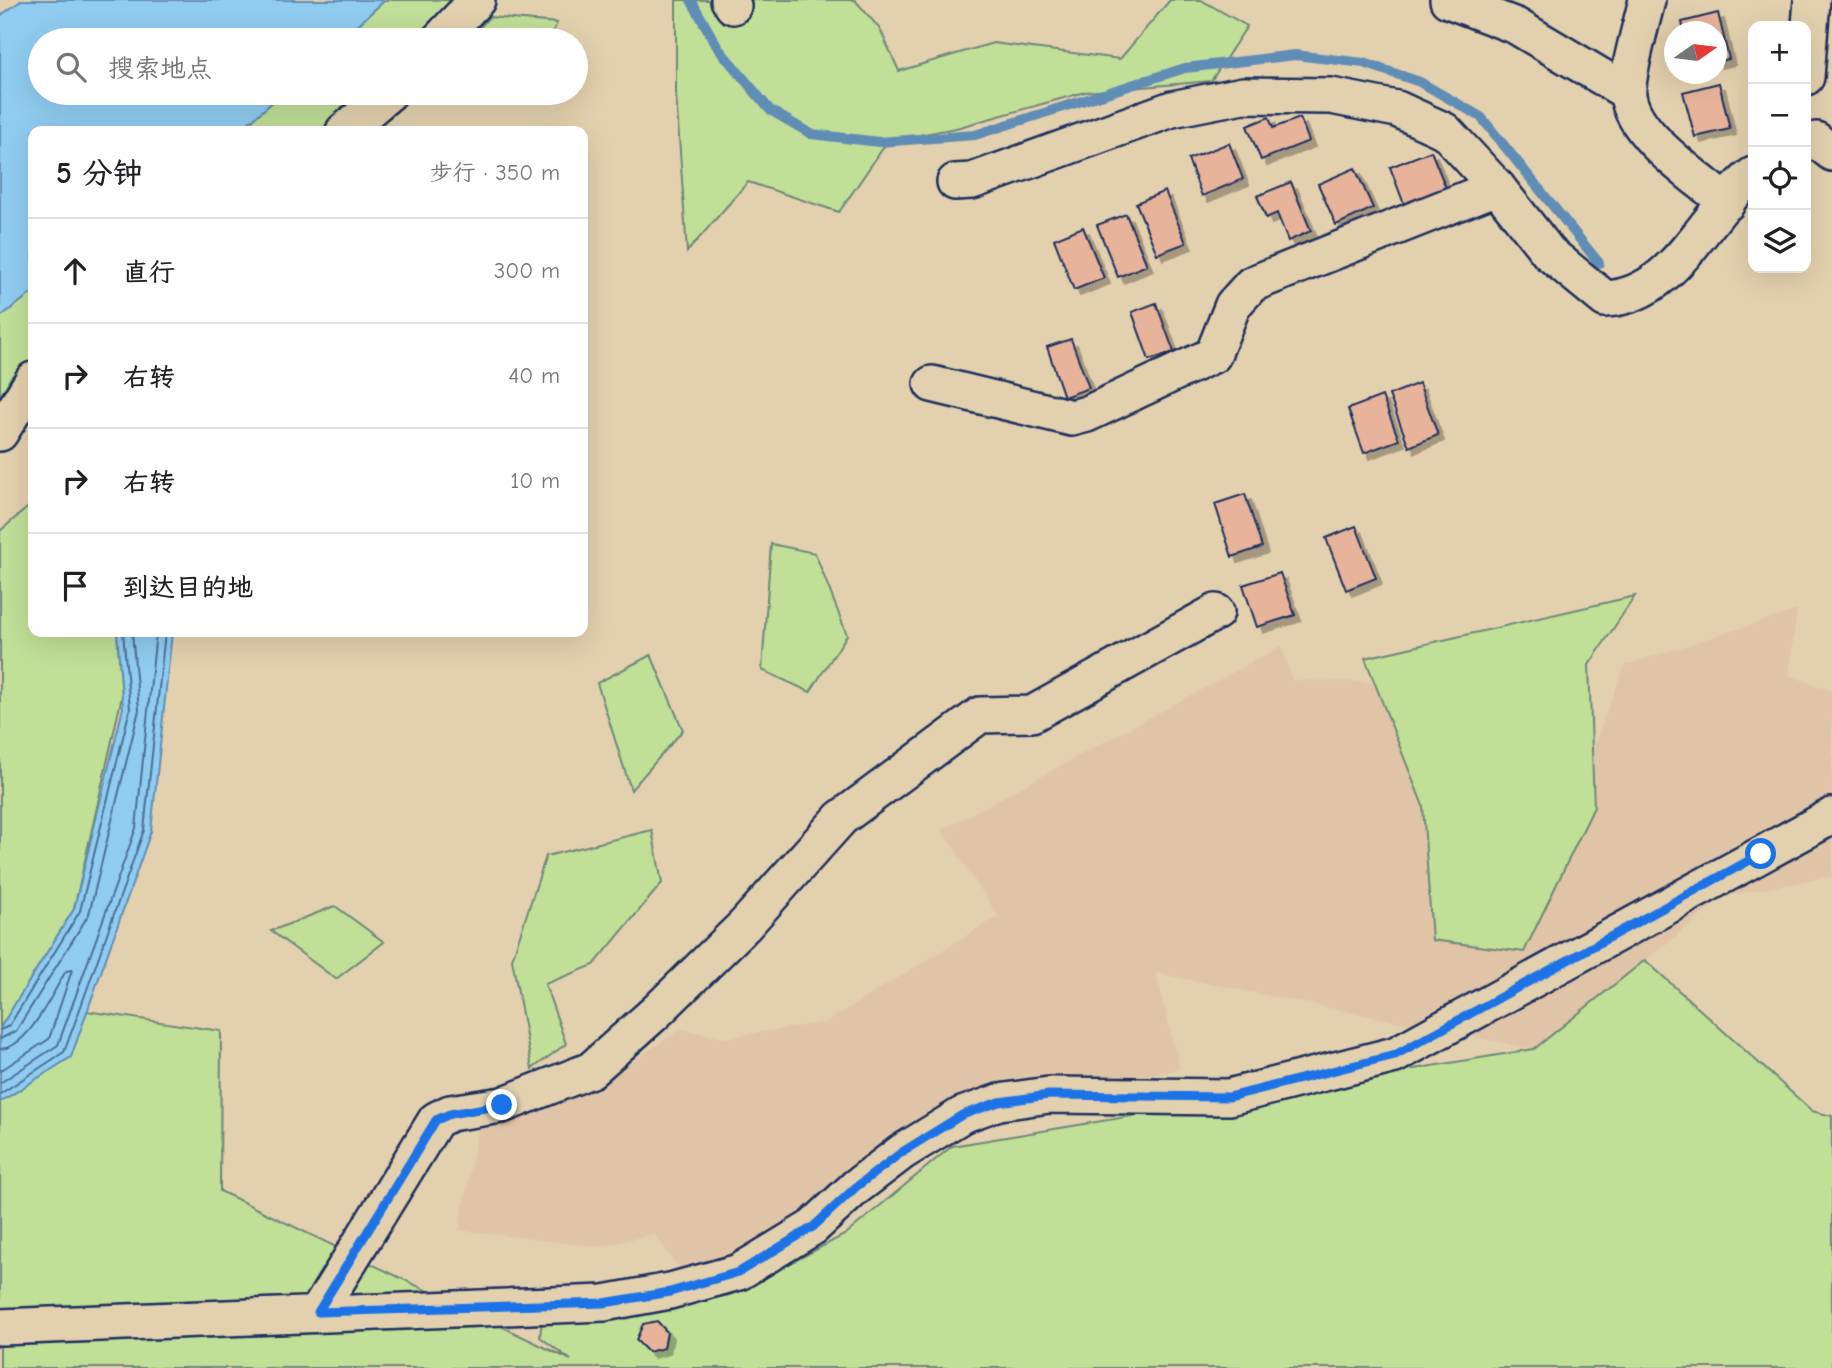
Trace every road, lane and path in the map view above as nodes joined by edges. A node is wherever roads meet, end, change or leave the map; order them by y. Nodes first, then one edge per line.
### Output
1 (477, 0) edge
2 (1448, 0) edge
3 (1647, 0) edge
4 (1812, 0) edge
5 (1810, 21) edge
6 (450, 28) edge
7 (1627, 92) junction
8 (374, 105) edge
9 (350, 126) edge
10 (1811, 142) edge
11 (1832, 153) edge
12 (1748, 180) edge
13 (956, 182) dead end
14 (1497, 187) junction
15 (1727, 203) junction
16 (932, 384) dead end
17 (28, 388) edge
18 (0, 433) edge
19 (1216, 612) dead end
20 (1832, 816) edge
21 (318, 1312) junction
22 (0, 1327) edge

1 - 6 street
2 - 7 street
3 - 7 street
4 - 5 street
7 - 15 street
8 - 9 street
10 - 11 street
12 - 15 street
13 - 14 street
14 - 15 street
14 - 16 street
17 - 18 street
19 - 21 street
20 - 21 street
21 - 22 street

